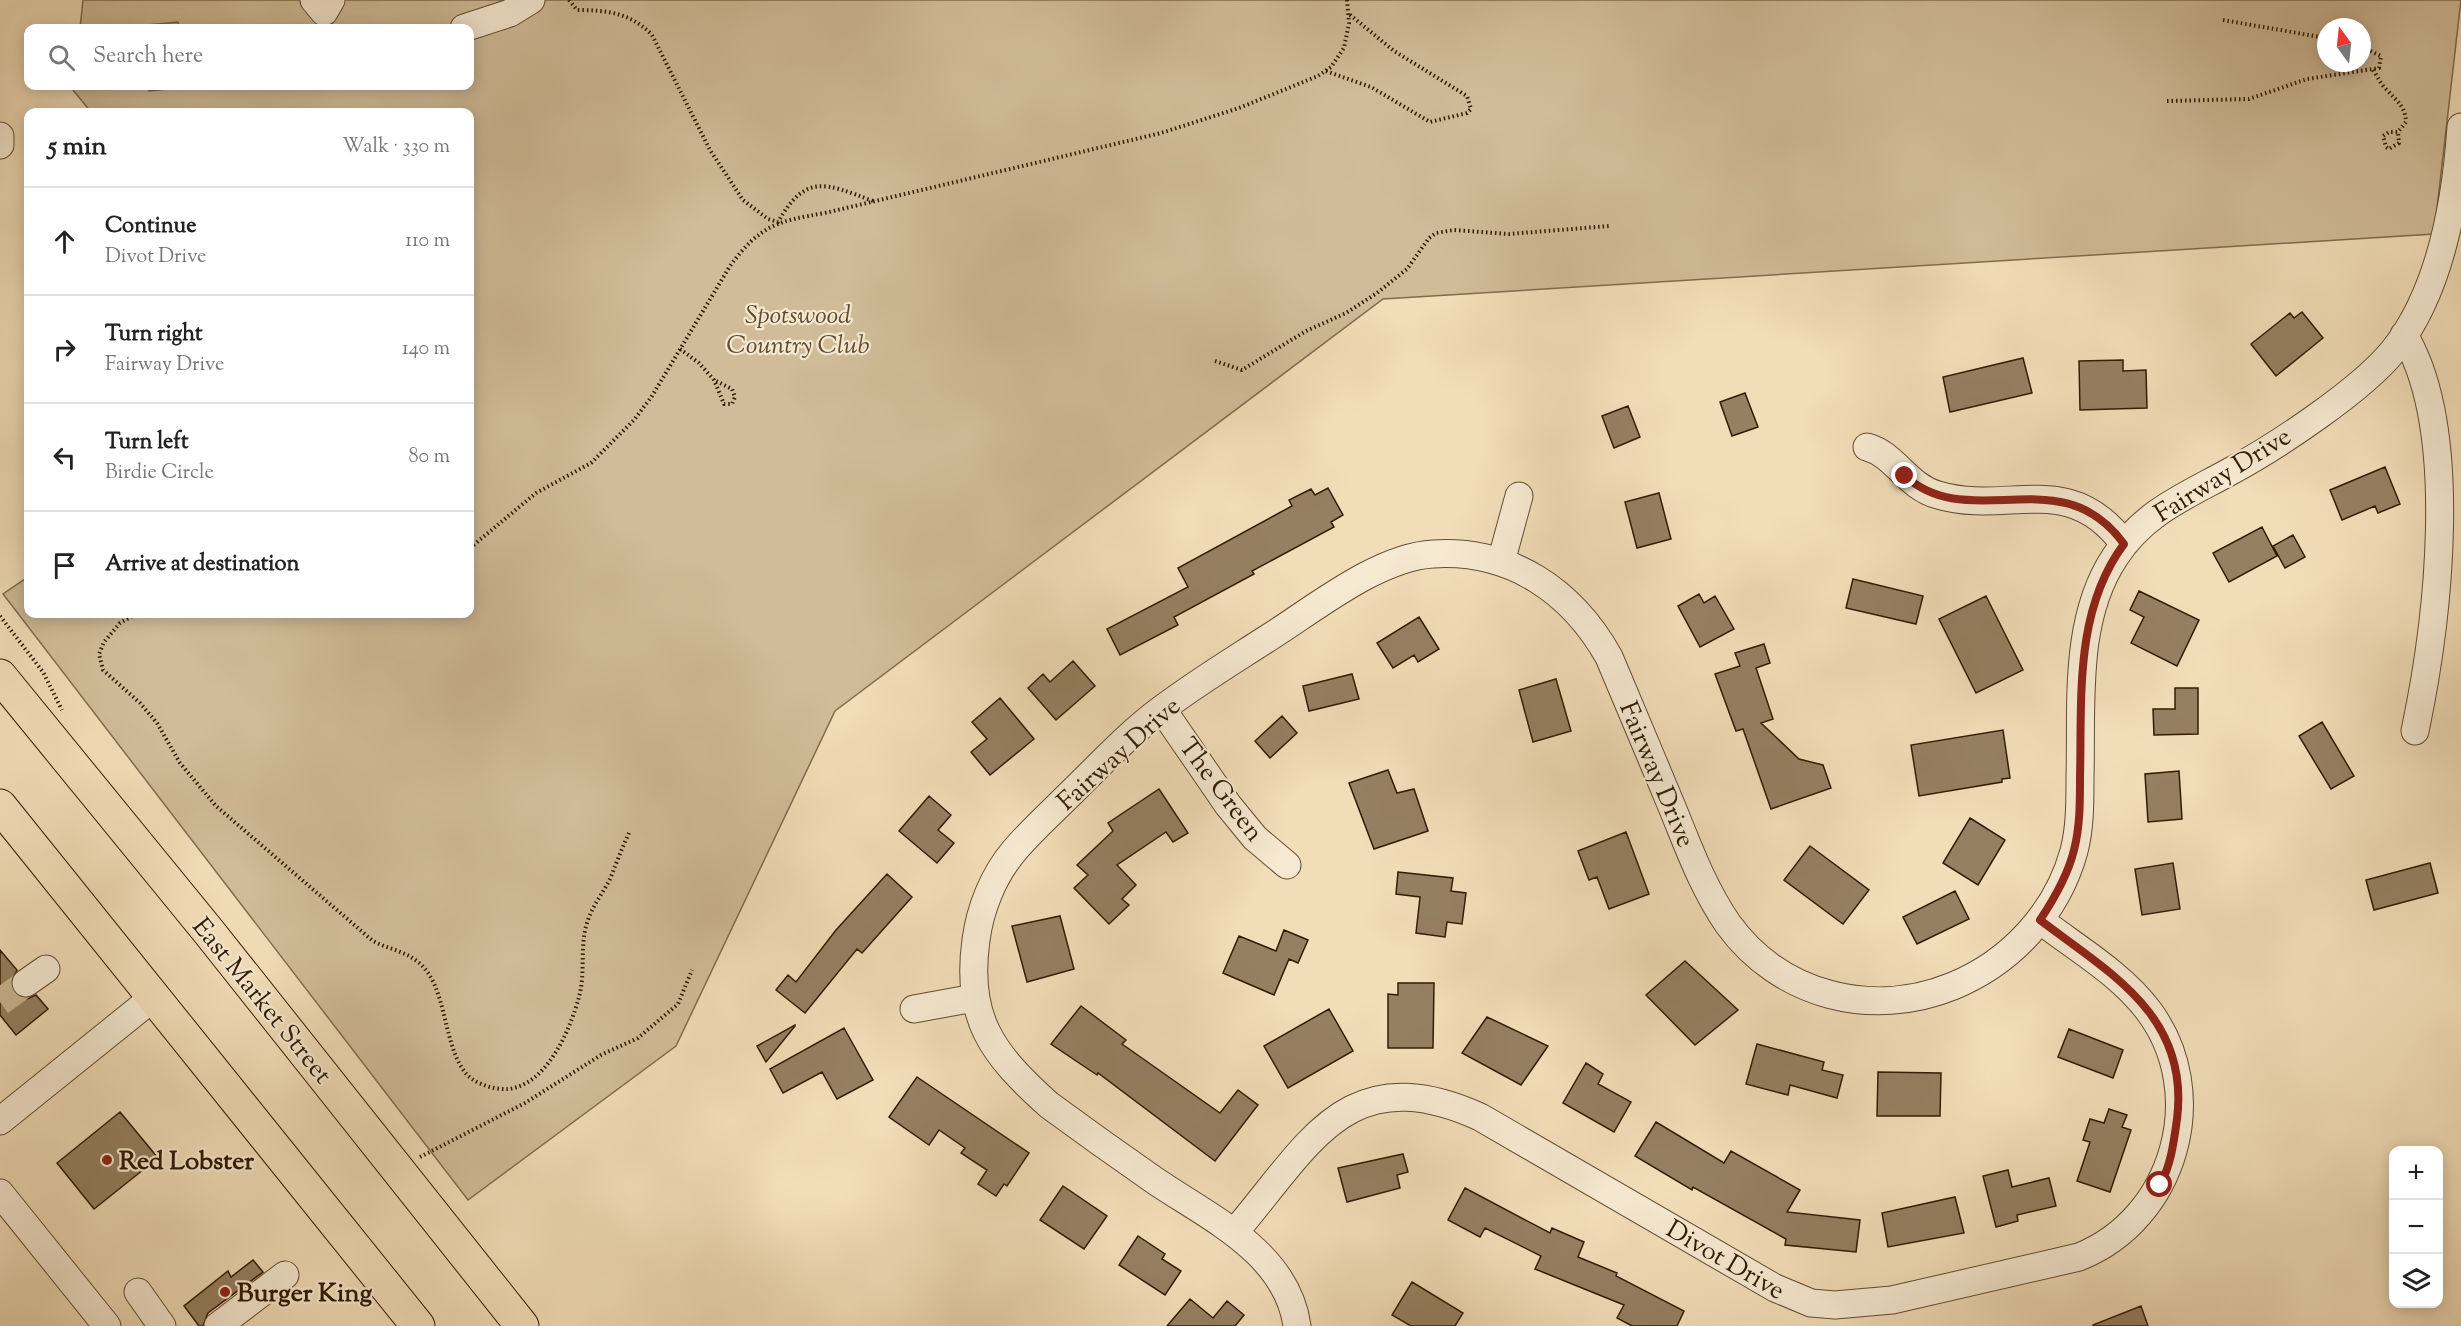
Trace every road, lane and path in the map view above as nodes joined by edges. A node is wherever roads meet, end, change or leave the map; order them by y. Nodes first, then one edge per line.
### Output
1 (569, 0) edge
2 (1347, 0) edge
3 (514, 4) edge
4 (1348, 13) junction
5 (2223, 20) dead end
6 (472, 24) edge
7 (2317, 36) edge
8 (2371, 51) edge
9 (2373, 70) junction
10 (1326, 71) junction
11 (2167, 101) dead end
12 (2461, 127) edge
13 (2398, 132) junction
14 (0, 136) edge
15 (0, 145) edge
16 (873, 202) junction
17 (778, 222) junction
18 (1609, 226) dead end
19 (2404, 335) junction
20 (680, 349) junction
21 (1215, 361) dead end
22 (714, 380) junction
23 (1867, 447) dead end
24 (1520, 496) dead end
25 (2124, 544) junction
26 (474, 545) edge
27 (1501, 562) junction
28 (129, 618) edge
29 (0, 676) edge
30 (1162, 709) junction
31 (2415, 731) dead end
32 (0, 806) edge
33 (629, 833) dead end
34 (1287, 865) dead end
35 (2040, 920) junction
36 (692, 970) dead end
37 (154, 997) junction
38 (974, 998) junction
39 (914, 1009) dead end
40 (0, 1121) edge
41 (398, 1168) junction
42 (0, 1193) edge
43 (1234, 1233) junction
44 (285, 1275) dead end
45 (138, 1292) dead end
46 (107, 1326) edge
47 (162, 1326) edge
48 (218, 1326) edge
49 (418, 1326) edge
50 (522, 1326) edge
51 (1297, 1326) edge

1 - 17 path
2 - 4 path
3 - 6 street
4 - 10 path
4 - 10 path
5 - 7 path
8 - 9 path
9 - 11 path
9 - 13 path
10 - 16 path
12 - 19 street, Fairway Drive
13 - 13 path
14 - 15 street
16 - 17 path
16 - 17 path
17 - 20 path
18 - 21 path
19 - 25 street, Fairway Drive
19 - 31 street
20 - 22 path
20 - 26 path
22 - 22 path
23 - 25 street
24 - 27 street
25 - 35 street, Fairway Drive
27 - 30 street, Fairway Drive
27 - 35 street, Fairway Drive
28 - 33 path
29 - 41 highway, East Market Street
30 - 34 street, The Green
30 - 38 street, Fairway Drive
32 - 37 highway
35 - 43 street, Divot Drive
36 - 41 path
37 - 40 street
37 - 49 highway
38 - 39 street
38 - 43 street, Fairway Drive
41 - 50 highway, East Market Street
42 - 46 street
43 - 51 street, Fairway Drive
44 - 48 street
45 - 47 street

